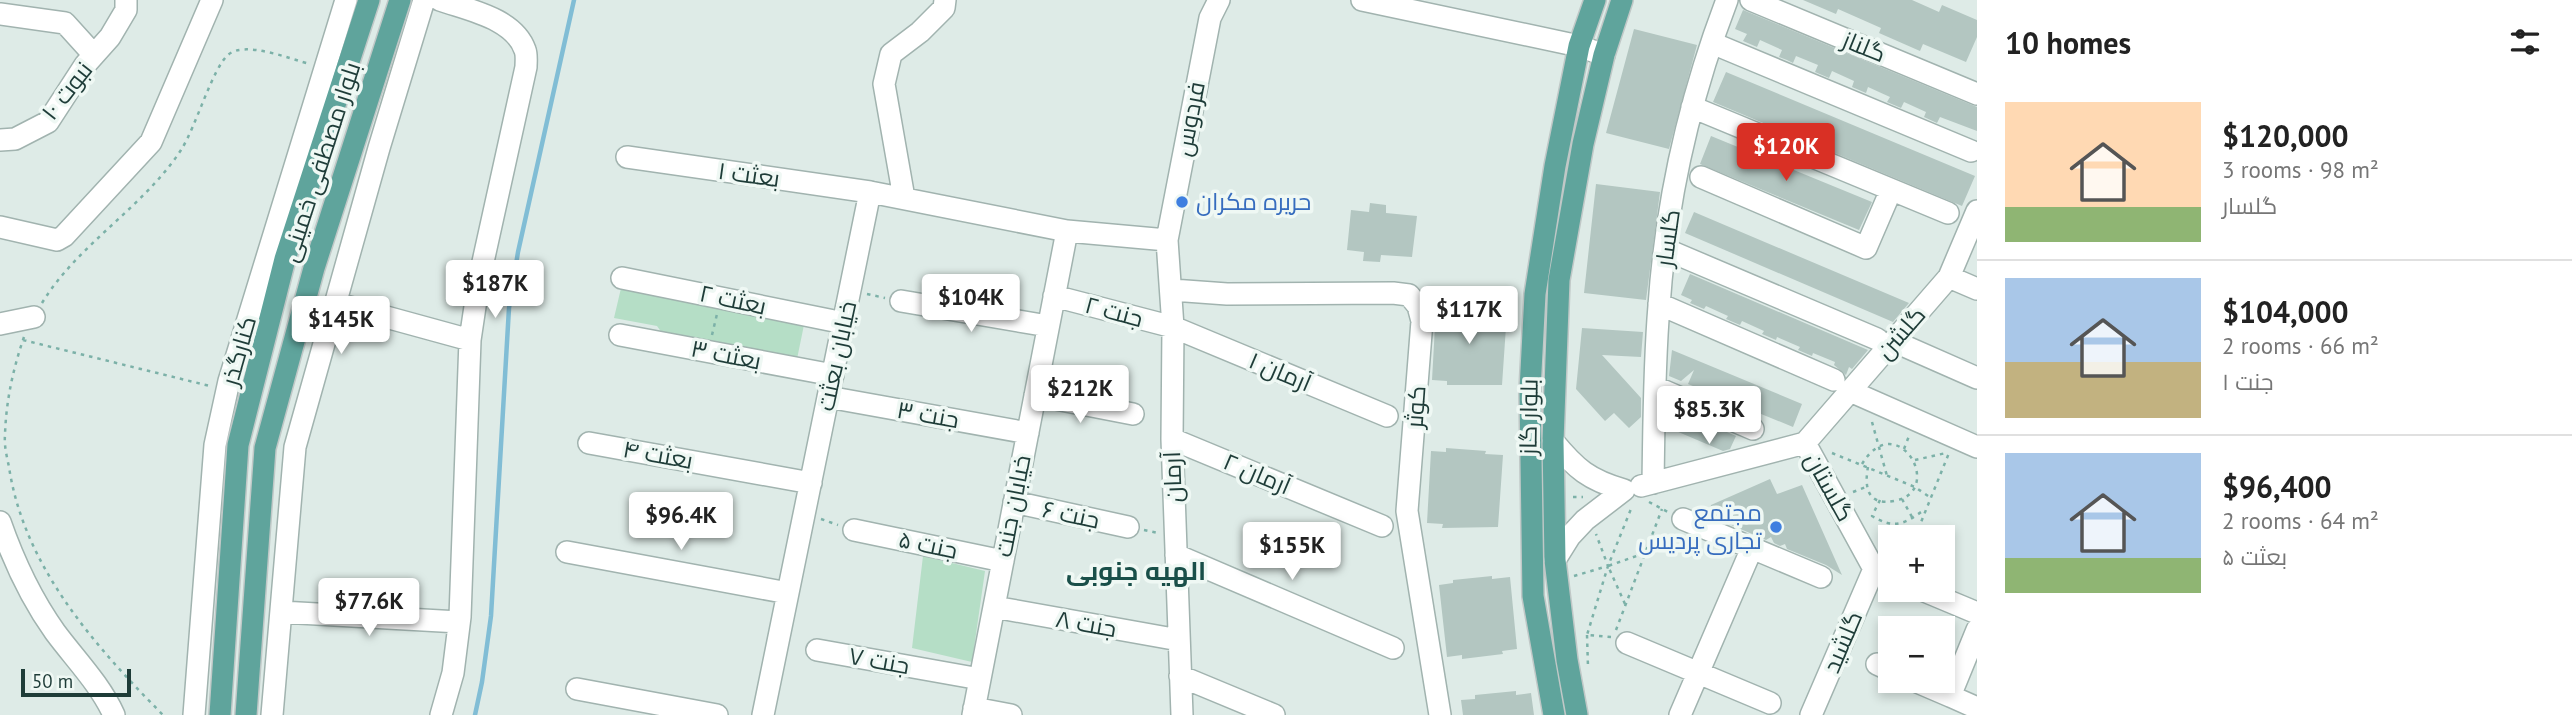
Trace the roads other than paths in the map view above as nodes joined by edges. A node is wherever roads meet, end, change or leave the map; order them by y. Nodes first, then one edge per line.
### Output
1 (126, 0) edge
2 (212, 0) edge
3 (346, 0) edge
4 (369, 0) edge
5 (400, 0) edge
6 (424, 0) edge
7 (440, 0) edge
8 (945, 0) edge
9 (1219, 0) edge
10 (1362, 0) edge
11 (1595, 0) edge
12 (1622, 0) edge
13 (1727, 0) edge
14 (1751, 0) edge
15 (0, 14) edge
16 (1712, 43) junction
17 (1579, 46) junction
18 (94, 55) junction
19 (1604, 55) junction
20 (1977, 94) edge
21 (1692, 107) junction
22 (0, 140) edge
23 (1971, 151) dead end
24 (627, 157) dead end
25 (1701, 177) dead end
26 (1891, 190) junction
27 (870, 192) junction
28 (904, 198) junction
29 (1977, 211) edge
30 (1948, 213) dead end
31 (0, 227) edge
32 (1067, 231) junction
33 (1167, 240) junction
34 (1665, 249) junction
35 (1949, 277) junction
36 (622, 278) dead end
37 (1977, 289) edge
38 (1172, 290) junction
39 (1054, 296) junction
40 (901, 301) road end
41 (335, 303) junction
42 (1659, 304) junction
43 (34, 317) road end
44 (844, 323) junction
45 (0, 324) edge
46 (1048, 326) junction
47 (1174, 327) junction
48 (620, 335) dead end
49 (470, 340) junction
50 (1885, 340) junction
51 (833, 375) junction
52 (1977, 378) edge
53 (1655, 387) junction
54 (1849, 389) junction
55 (1035, 394) junction
56 (828, 397) junction
57 (1133, 414) dead end
58 (1387, 416) dead end
59 (1753, 429) dead end
60 (1028, 433) junction
61 (1172, 439) junction
62 (1553, 442) junction
63 (589, 443) dead end
64 (1805, 443) junction
65 (1977, 447) edge
66 (811, 483) junction
67 (1653, 483) junction
68 (1630, 493) junction
69 (1014, 502) junction
70 (1683, 519) road end
71 (0, 522) edge
72 (1382, 526) dead end
73 (1128, 527) road end
74 (854, 530) road end
75 (1175, 545) junction
76 (1752, 548) junction
77 (567, 552) dead end
78 (1003, 561) junction
79 (1878, 566) edge
80 (1556, 570) junction
81 (1821, 577) dead end
82 (1878, 581) edge
83 (788, 593) junction
84 (1951, 602) edge
85 (994, 607) junction
86 (281, 612) junction
87 (1977, 613) edge
88 (459, 622) junction
89 (1977, 630) edge
90 (1179, 640) junction
91 (1627, 643) dead end
92 (1392, 648) dead end
93 (817, 650) dead end
94 (1698, 674) junction
95 (1180, 676) junction
96 (980, 679) junction
97 (577, 689) dead end
98 (1943, 693) edge
99 (1950, 696) junction
100 (1770, 703) dead end
101 (1977, 708) edge
102 (973, 712) edge
103 (114, 715) edge
104 (194, 715) edge
105 (220, 715) edge
106 (246, 715) edge
107 (272, 715) edge
108 (441, 715) edge
109 (716, 715) edge
110 (763, 715) edge
111 (1011, 715) edge
112 (1182, 715) edge
113 (1274, 715) edge
114 (1440, 715) edge
115 (1554, 715) edge
116 (1577, 715) edge
117 (1680, 715) edge
118 (1811, 715) edge

1 - 18 street, نبوت ۱۰
2 - 31 street
3 - 104 street, کنارگذر
4 - 105 main road, بلوار مصطفی خمینی
5 - 106 main road, بلوار مصطفی خمینی
6 - 41 street
7 - 49 street
8 - 28 street
9 - 33 street, فردوس
10 - 17 street
11 - 17 main road, بلوار گاز
12 - 19 main road, بلوار گاز
13 - 16 street, گلسار
14 - 20 street, گلناز
15 - 18 street
16 - 21 street, گلسار
16 - 23 street
17 - 19 street
17 - 115 main road, بلوار گاز
18 - 22 street, نبوت ۱۰
19 - 62 main road, بلوار گاز
21 - 26 street
21 - 34 street, گلسار
24 - 27 street, بعثت ۱
25 - 26 street
26 - 30 street
27 - 28 street
27 - 44 street, خیابان بعثت
28 - 32 street
29 - 35 street, گلشن
32 - 33 street
32 - 39 street, خیابان جنت
33 - 38 street, آرمان
34 - 42 street, گلسار
34 - 50 street
35 - 37 street
35 - 50 street, گلشن
36 - 44 street, بعثت ۲
38 - 47 street, آرمان
38 - 114 street, کوثر
39 - 46 street, خیابان جنت
39 - 47 street, جنت ۲
40 - 46 street
41 - 49 street
41 - 86 street
42 - 53 street, گلسار
42 - 54 street
43 - 45 street
44 - 51 street, خیابان بعثت
46 - 55 street, خیابان جنت
47 - 58 street, آرمان ۱
47 - 61 street, آرمان
48 - 51 street, بعثت ۳
49 - 88 street
50 - 52 street
50 - 54 street, گلشن
51 - 56 street, خیابان بعثت
53 - 59 street
53 - 67 street, گلسار
54 - 64 street, گلشن
54 - 65 street
55 - 57 street
55 - 60 street, خیابان جنت
56 - 60 street, جنت ۳
56 - 66 street, خیابان بعثت
60 - 69 street, خیابان جنت
61 - 72 street, آرمان ۲
61 - 75 street, آرمان
62 - 68 street
62 - 80 main road, بلوار گاز
63 - 66 street, بعثت ۴
64 - 67 street, گلستان
64 - 79 street, گلستان
66 - 83 street, خیابان بعثت
67 - 68 street, گلستان
68 - 80 street, گلستان
69 - 73 street, جنت ۶
69 - 78 street, خیابان جنت
70 - 76 street
71 - 103 street
74 - 78 street, جنت ۵
75 - 90 street, آرمان
75 - 92 street
76 - 81 street
76 - 94 street
77 - 83 street
78 - 85 street, خیابان جنت
80 - 116 main road, بلوار گاز
82 - 118 street, گلشید
83 - 110 street, خیابان بعثت
84 - 87 street
85 - 90 street, جنت ۸
85 - 96 street, خیابان جنت
86 - 88 street
86 - 107 street
88 - 108 street
89 - 99 street
90 - 95 street, آرمان
91 - 94 street
93 - 96 street, جنت ۷
94 - 100 street
94 - 117 street
95 - 112 street, آرمان
95 - 113 street
96 - 102 street, خیابان جنت
97 - 109 street
98 - 99 street
99 - 101 street
102 - 111 street

